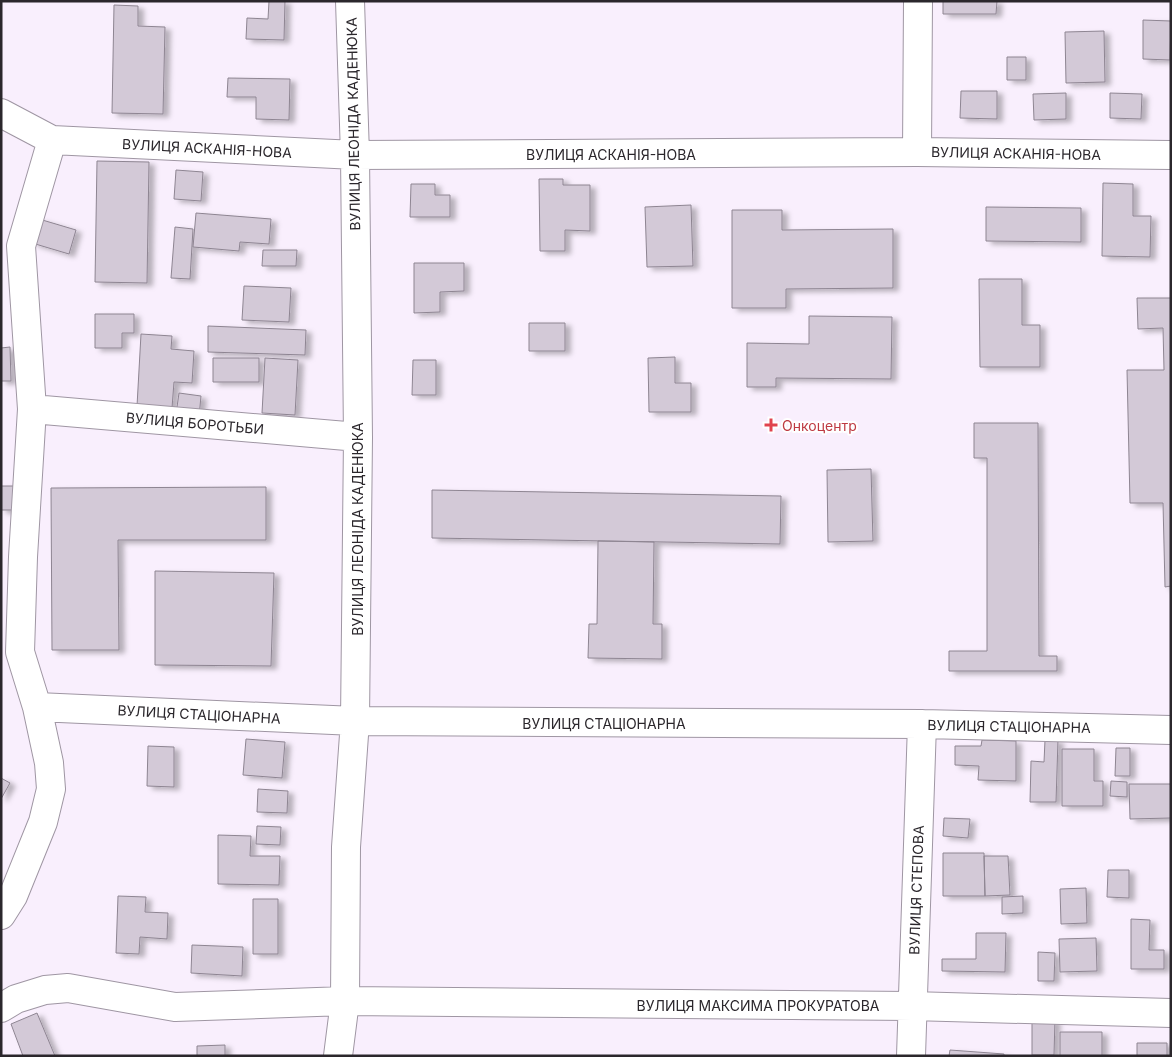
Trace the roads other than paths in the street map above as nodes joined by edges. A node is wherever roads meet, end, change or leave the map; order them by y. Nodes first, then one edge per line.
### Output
1 (350, 1) edge
2 (918, 1) edge
3 (1, 113) edge
4 (52, 140) junction
5 (917, 152) junction
6 (355, 155) junction
7 (1171, 155) edge
8 (32, 409) junction
9 (358, 437) junction
10 (37, 707) junction
11 (355, 721) junction
12 (922, 724) junction
13 (1171, 730) edge
14 (1, 915) edge
15 (345, 1001) junction
16 (911, 1006) junction
17 (1, 1008) edge
18 (1171, 1013) edge
19 (338, 1056) edge
20 (911, 1056) edge

1 - 6 street, ВУЛИЦЯ ЛЕОНІДА КАДЕНЮКА
2 - 5 street
3 - 4 street
4 - 6 street, ВУЛИЦЯ АСКАНІЯ-НОВА
4 - 8 street
5 - 6 street, ВУЛИЦЯ АСКАНІЯ-НОВА
5 - 7 street, ВУЛИЦЯ АСКАНІЯ-НОВА
6 - 9 street, ВУЛИЦЯ ЛЕОНІДА КАДЕНЮКА
8 - 9 street, ВУЛИЦЯ БОРОТЬБИ
8 - 10 street
9 - 11 street, ВУЛИЦЯ ЛЕОНІДА КАДЕНЮКА
10 - 11 street, ВУЛИЦЯ СТАЦІОНАРНА
10 - 14 street
11 - 12 street, ВУЛИЦЯ СТАЦІОНАРНА
11 - 15 street, ВУЛИЦЯ ЛЕОНІДА КАДЕНЮКА
12 - 13 street, ВУЛИЦЯ СТАЦІОНАРНА
12 - 16 street, ВУЛИЦЯ СТЕПОВА
15 - 16 street, ВУЛИЦЯ МАКСИМА ПРОКУРАТОВА
15 - 17 street, ВУЛИЦЯ МАКСИМА ПРОКУРАТОВА
15 - 19 street, ВУЛИЦЯ ЛЕОНІДА КАДЕНЮКА
16 - 18 street, ВУЛИЦЯ МАКСИМА ПРОКУРАТОВА
16 - 20 street, ВУЛИЦЯ СТЕПОВА

